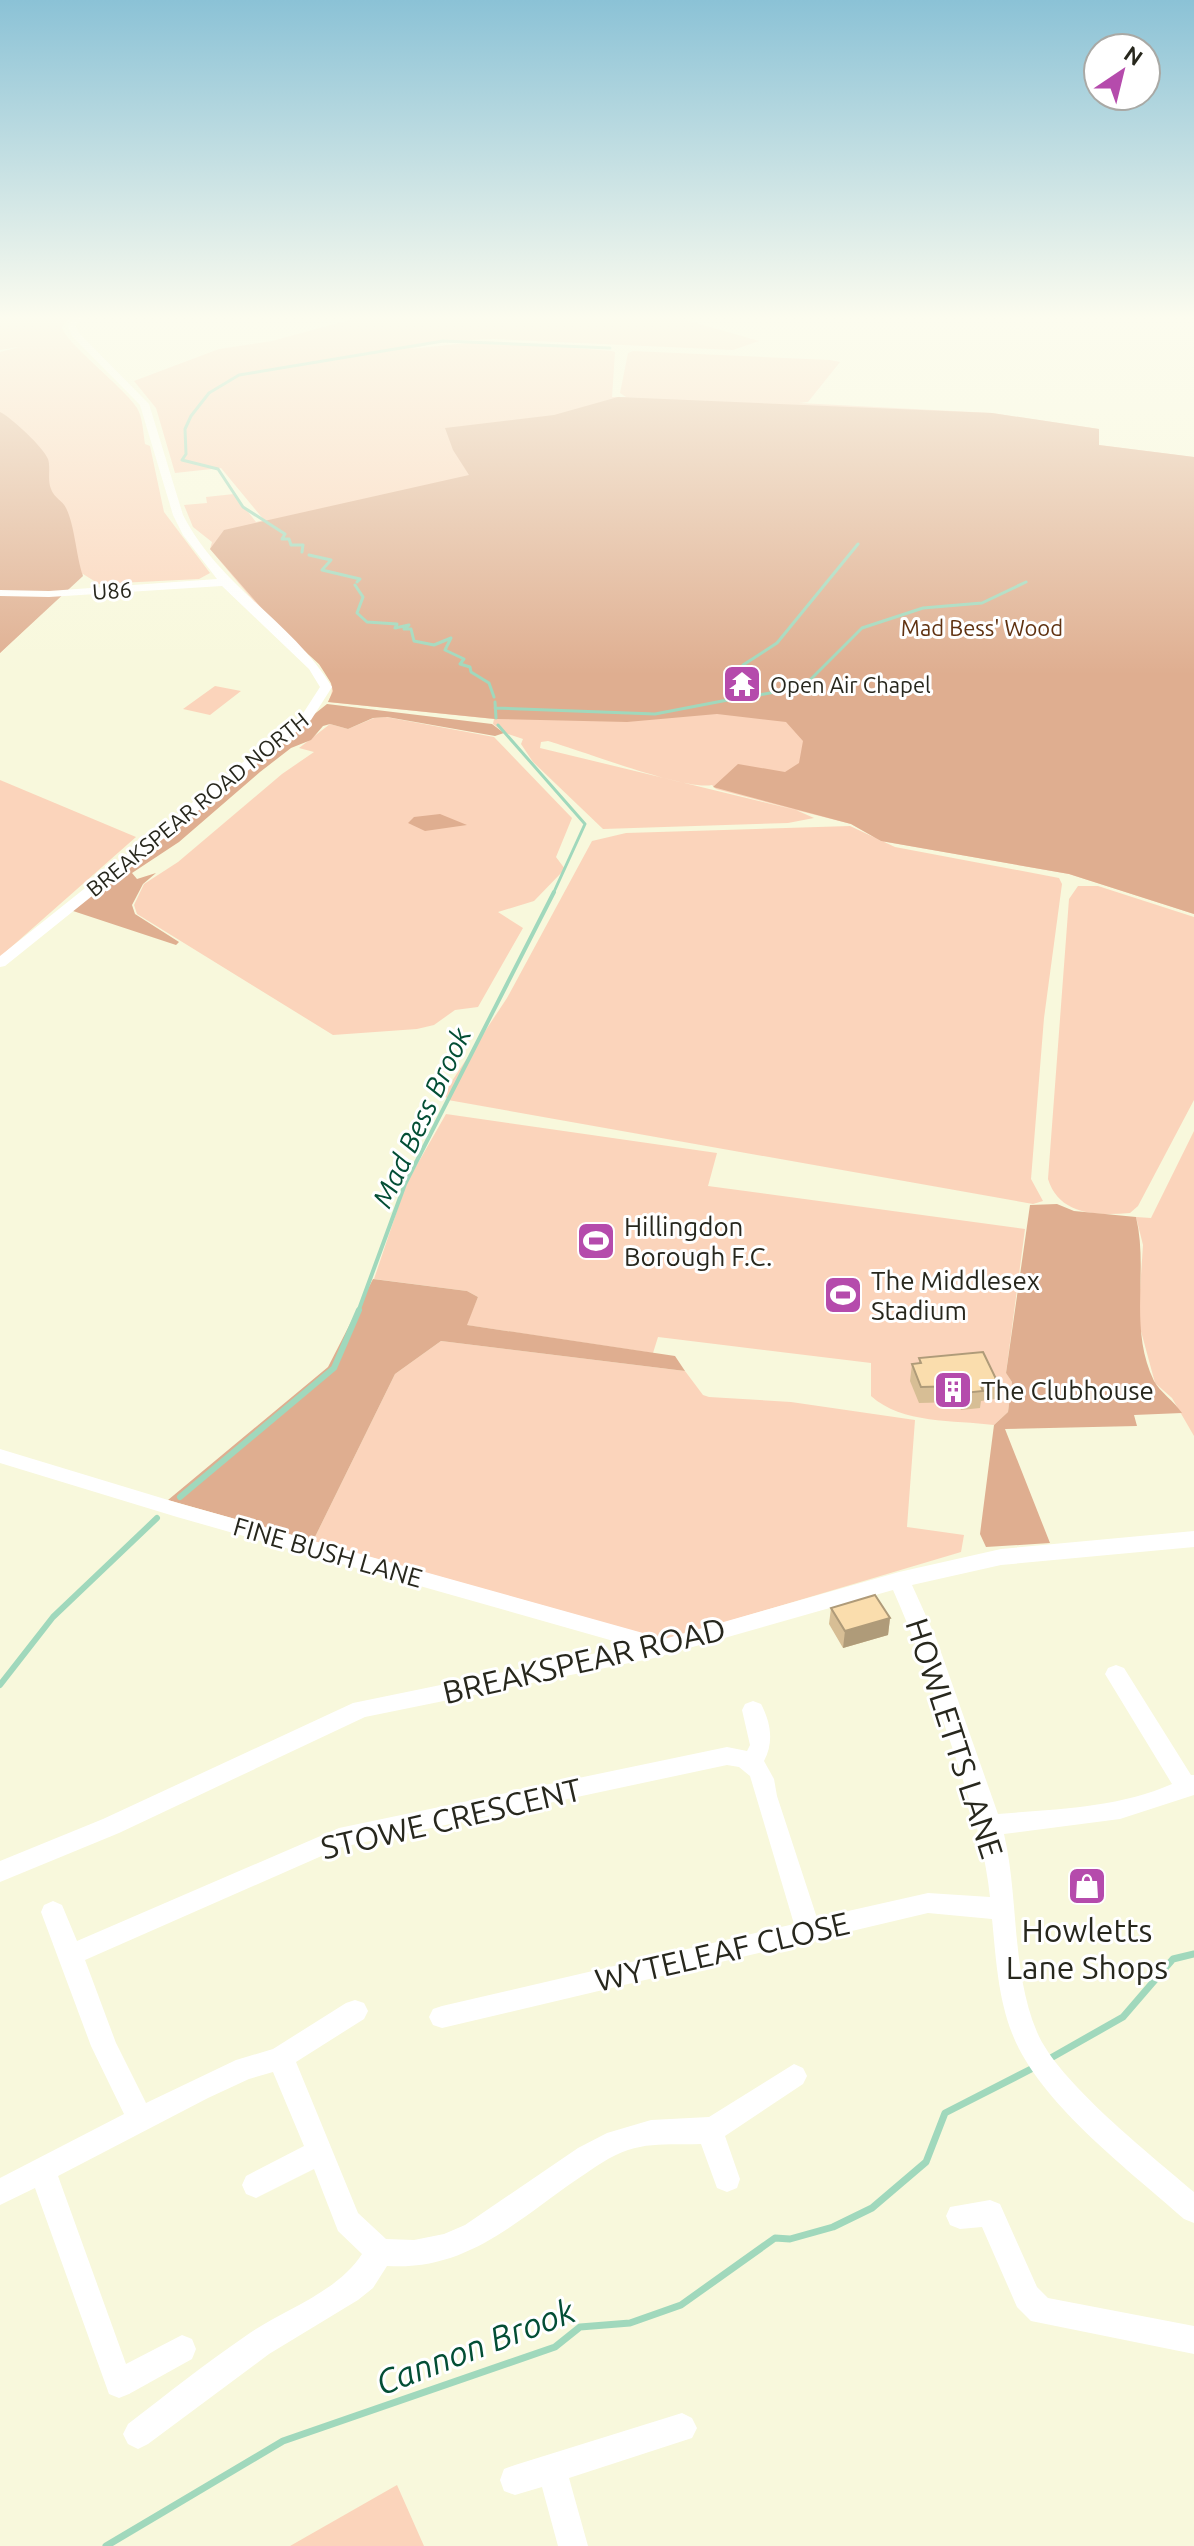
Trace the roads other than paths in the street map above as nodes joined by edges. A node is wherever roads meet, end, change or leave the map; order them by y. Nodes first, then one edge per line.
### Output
1 (154, 437) edge
2 (225, 582) junction
3 (0, 593) edge
4 (0, 963) edge
5 (0, 1456) edge
6 (1194, 1539) edge
7 (899, 1580) junction
8 (654, 1650) junction
9 (1116, 1674) dead end
10 (753, 1710) dead end
11 (753, 1761) junction
12 (1190, 1786) edge
13 (990, 1825) junction
14 (0, 1872) edge
15 (1004, 1909) junction
16 (53, 1912) dead end
17 (809, 1931) junction
18 (71, 1955) junction
19 (355, 2011) dead end
20 (442, 2017) dead end
21 (279, 2059) junction
22 (794, 2076) dead end
23 (141, 2120) junction
24 (710, 2130) junction
25 (318, 2153) junction
26 (43, 2173) junction
27 (727, 2179) dead end
28 (256, 2185) dead end
29 (0, 2192) edge
30 (1194, 2210) edge
31 (960, 2216) dead end
32 (380, 2252) junction
33 (1194, 2340) edge
34 (182, 2349) dead end
35 (682, 2428) dead end
36 (138, 2434) dead end
37 (552, 2470) junction
38 (515, 2480) dead end
39 (573, 2546) edge

1 - 2 street, BREAKSPEAR ROAD NORTH
2 - 3 street, U86
2 - 4 street, BREAKSPEAR ROAD NORTH
5 - 8 street, FINE BUSH LANE
6 - 7 street, BREAKSPEAR ROAD
7 - 8 street, BREAKSPEAR ROAD
7 - 13 street, HOWLETTS LANE
8 - 14 street, BREAKSPEAR ROAD
9 - 12 street
10 - 11 street
11 - 17 street
11 - 18 street, STOWE CRESCENT
12 - 13 street
13 - 15 street, HOWLETTS LANE
15 - 17 street, WYTELEAF CLOSE
15 - 30 street, HOWLETTS LANE
16 - 18 street
17 - 20 street, WYTELEAF CLOSE
18 - 23 street
19 - 21 street
21 - 23 street
21 - 25 street
22 - 24 street
23 - 26 street
24 - 27 street
24 - 32 street
25 - 28 street
25 - 32 street
26 - 29 street
26 - 34 street
31 - 33 street
32 - 36 street
35 - 37 street
37 - 38 street
37 - 39 street

